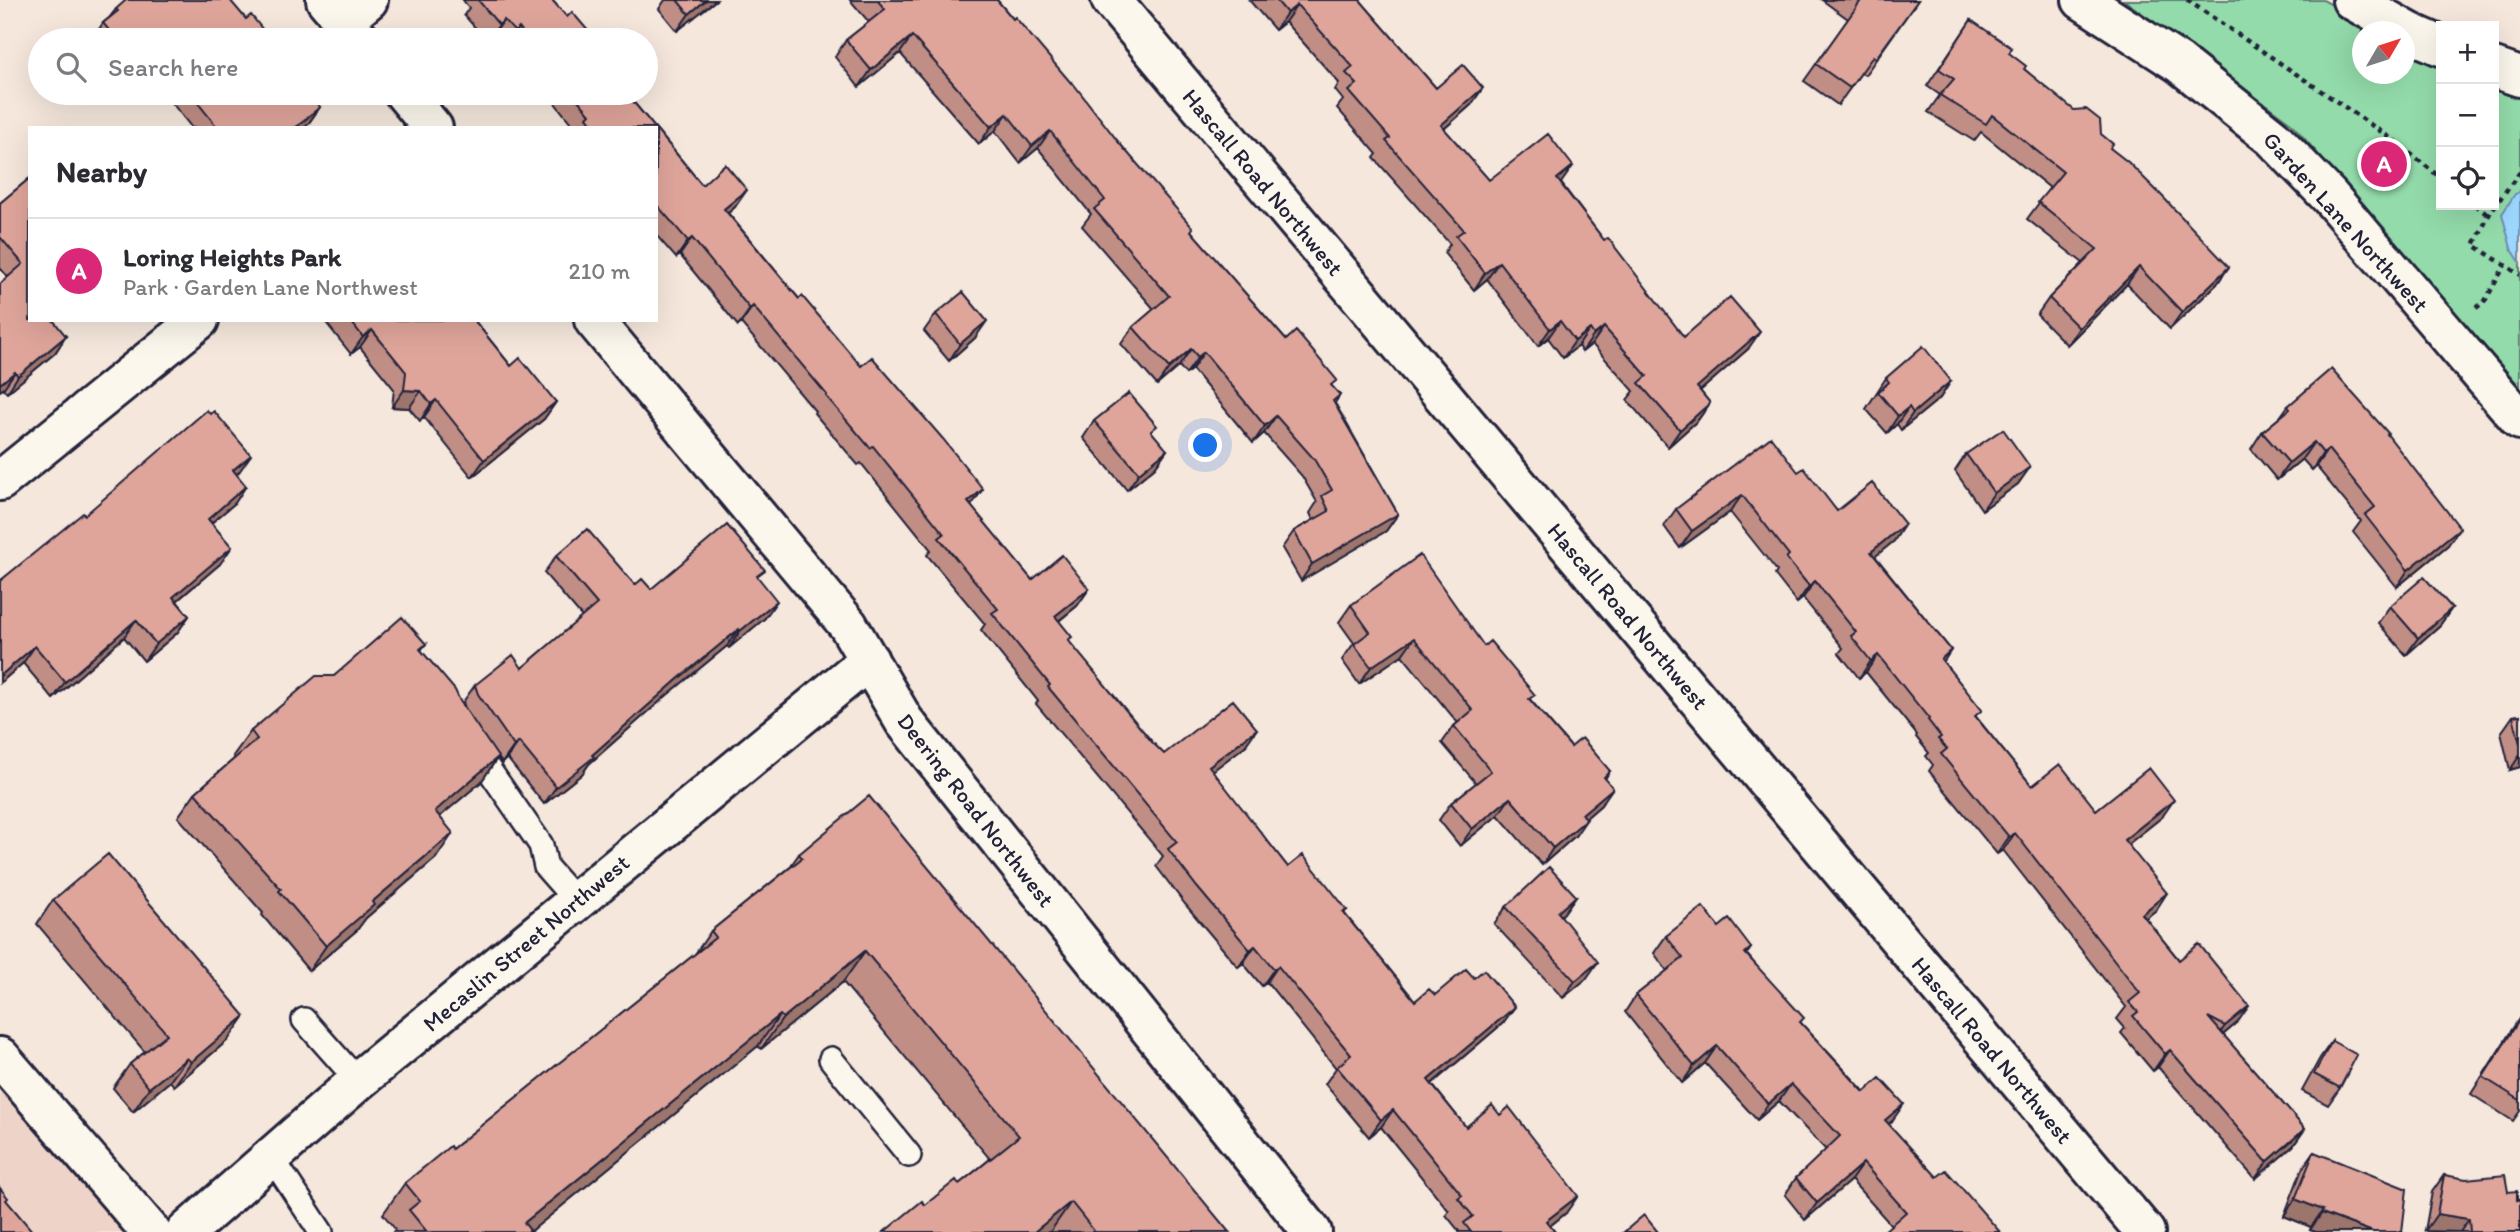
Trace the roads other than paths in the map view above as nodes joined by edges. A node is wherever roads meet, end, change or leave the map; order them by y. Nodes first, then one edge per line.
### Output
1 (1111, 0) edge
2 (2082, 0) edge
3 (2353, 0) edge
4 (2436, 44) edge
5 (2499, 70) edge
6 (2520, 78) edge
7 (414, 105) edge
8 (431, 126) edge
9 (197, 322) edge
10 (596, 322) edge
11 (2520, 420) edge
12 (0, 481) edge
13 (869, 660) junction
14 (461, 730) edge
15 (576, 901) junction
16 (304, 1020) dead end
17 (0, 1057) edge
18 (831, 1059) dead end
19 (358, 1081) junction
20 (909, 1155) dead end
21 (272, 1158) junction
22 (151, 1232) edge
23 (186, 1232) edge
24 (321, 1232) edge
25 (1311, 1232) edge
26 (2145, 1232) edge

1 - 26 street, Hascall Road Northwest
2 - 11 street, Garden Lane Northwest
3 - 4 street
5 - 6 street
7 - 8 street
9 - 12 street
10 - 13 street, Deering Road Northwest
13 - 15 street, Mecaslin Street Northwest
13 - 25 street, Deering Road Northwest
14 - 15 lane
15 - 19 street, Mecaslin Street Northwest
16 - 19 lane
17 - 22 street
18 - 20 lane
19 - 21 street, Mecaslin Street Northwest
21 - 23 street, Mecaslin Street Northwest
21 - 24 lane

